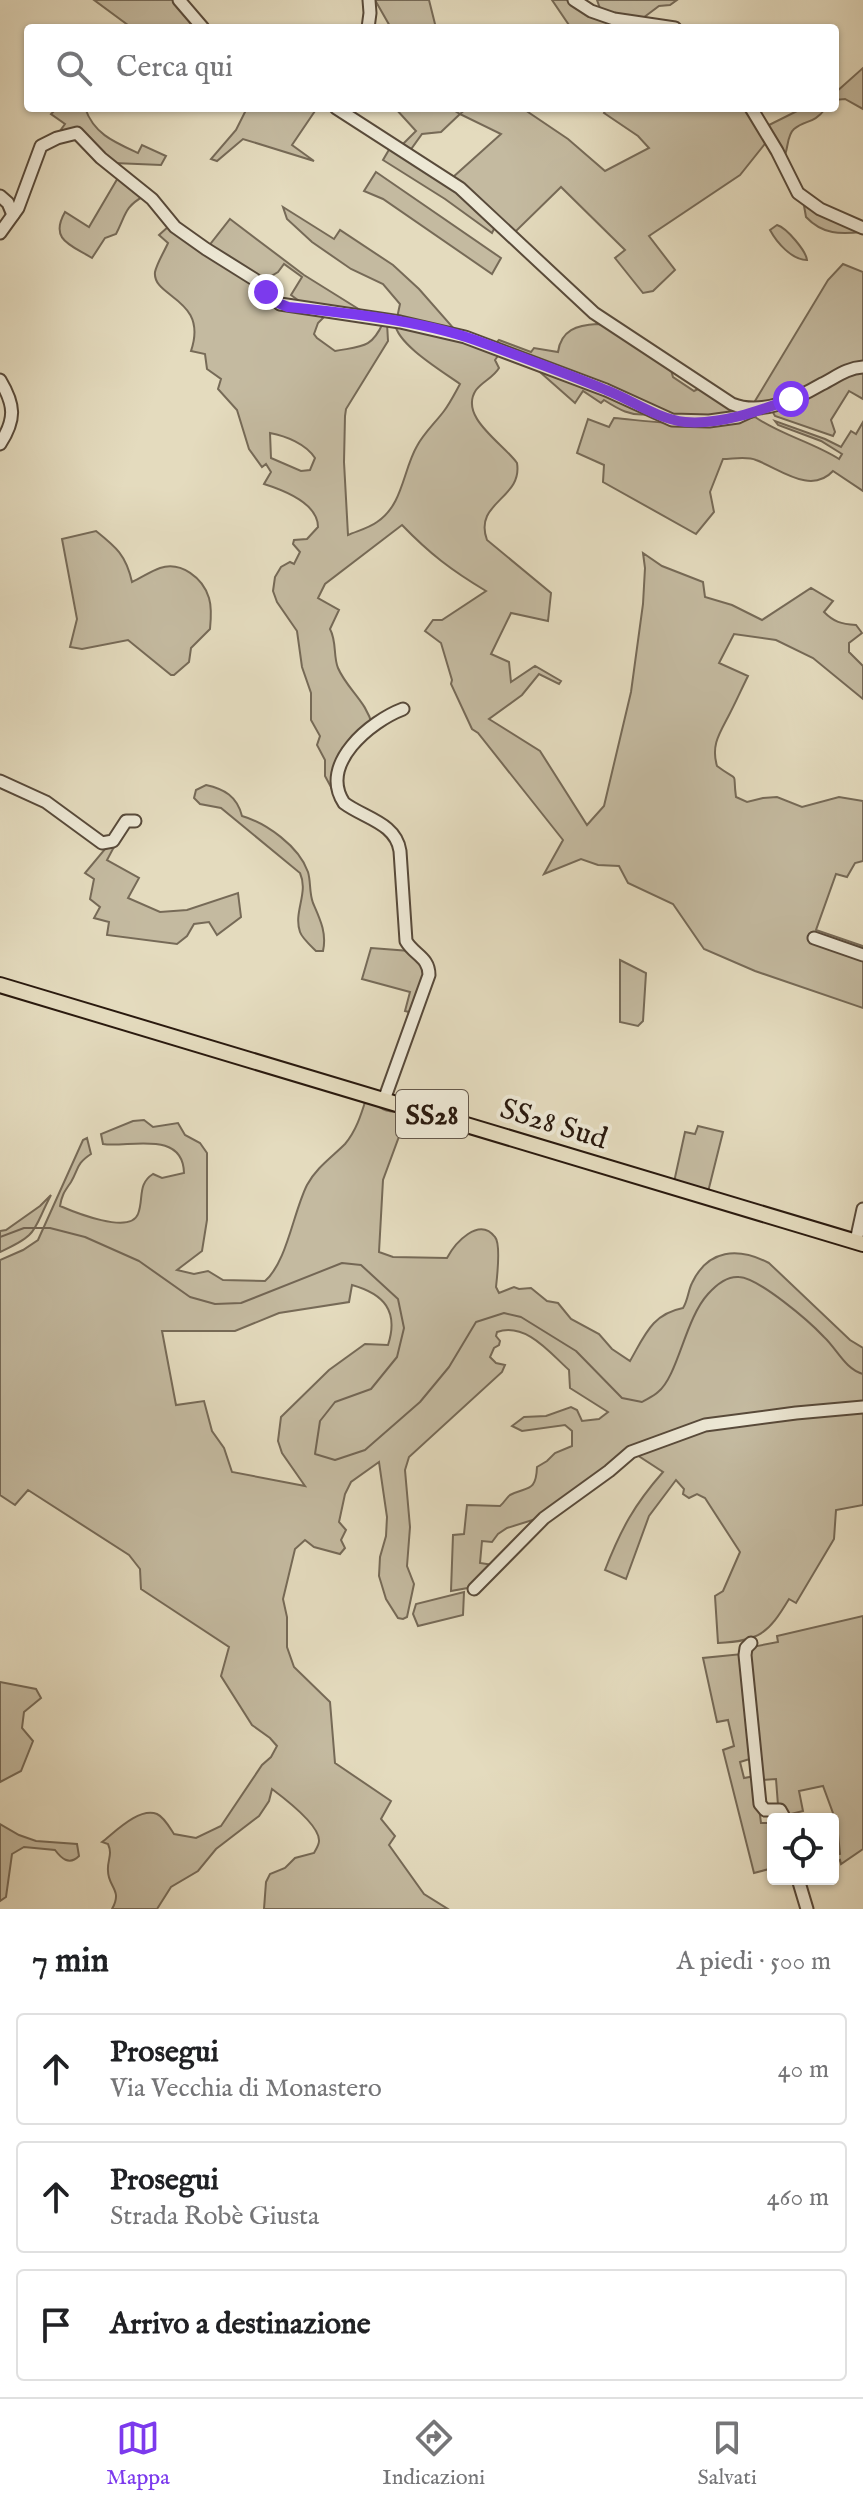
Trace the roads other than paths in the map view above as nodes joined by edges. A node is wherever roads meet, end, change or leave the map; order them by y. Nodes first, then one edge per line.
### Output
1 (179, 0) edge
2 (369, 0) edge
3 (574, 0) edge
4 (200, 24) edge
5 (369, 24) edge
6 (648, 24) edge
7 (342, 112) edge
8 (753, 112) edge
9 (0, 196) edge
10 (13, 215) junction
11 (863, 228) edge
12 (0, 233) edge
13 (863, 367) edge
14 (0, 380) edge
15 (753, 410) junction
16 (0, 444) edge
17 (403, 709) dead end
18 (0, 781) edge
19 (135, 821) dead end
20 (814, 938) dead end
21 (863, 955) edge
22 (0, 985) edge
23 (384, 1100) junction
24 (863, 1209) edge
25 (860, 1242) edge
26 (863, 1407) edge
27 (474, 1589) dead end
28 (751, 1643) dead end
29 (782, 1813) edge
30 (800, 1885) edge
31 (807, 1909) edge

1 - 4 street
2 - 5 street
3 - 6 street
7 - 15 street
8 - 11 street
9 - 10 street
10 - 12 street
10 - 15 street
13 - 15 street
14 - 16 street
17 - 23 street
18 - 19 street
20 - 21 street
22 - 23 main road, SS28 Sud / SS28
23 - 25 main road, SS28 Sud / SS28
24 - 25 street
26 - 27 street
28 - 29 street
30 - 31 street

